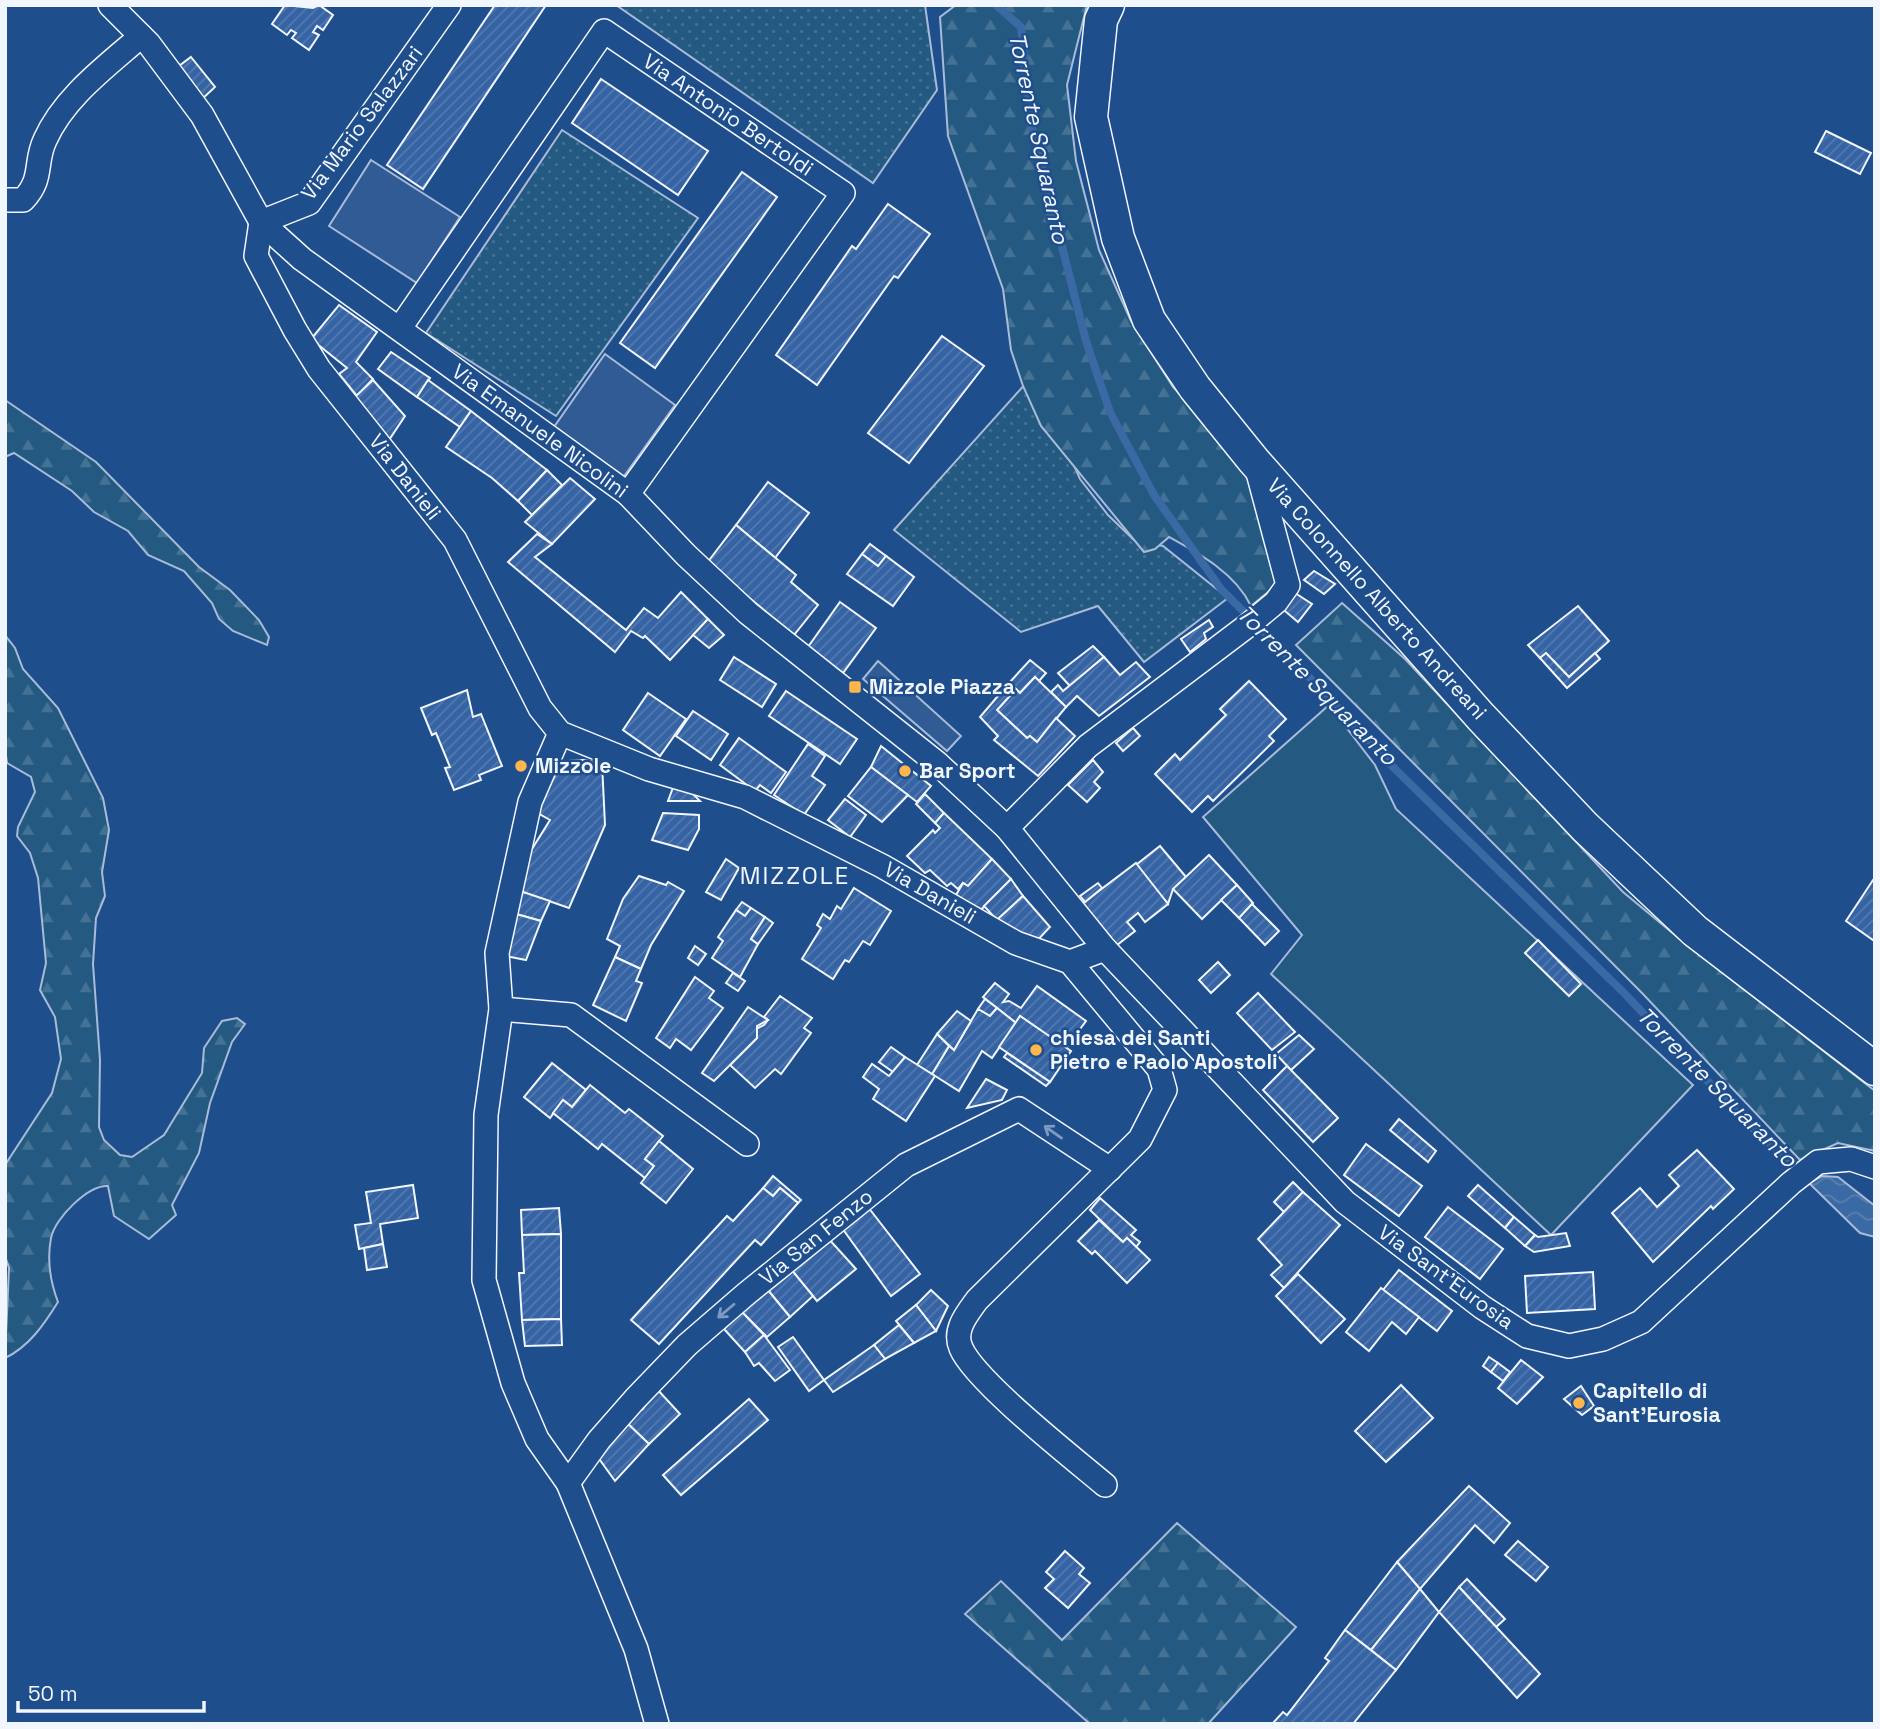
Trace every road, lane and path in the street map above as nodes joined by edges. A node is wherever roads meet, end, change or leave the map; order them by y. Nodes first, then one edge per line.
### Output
1 (110, 5) edge
2 (1108, 5) edge
3 (441, 8) edge
4 (141, 36) junction
5 (5, 200) edge
6 (261, 222) junction
7 (400, 328) junction
8 (1254, 461) junction
9 (628, 494) junction
10 (560, 733) junction
11 (1007, 828) junction
12 (1105, 949) junction
13 (1070, 962) junction
14 (500, 1009) junction
15 (1875, 1069) edge
16 (747, 1144) dead end
17 (1875, 1167) edge
18 (1110, 1169) junction
19 (568, 1483) junction
20 (1105, 1485) dead end
21 (657, 1724) edge

1 - 4 street, Via Emanuele Nicolini
2 - 8 street, Via Colonnello Alberto Andreani
3 - 6 street, Via Mario Salazzari
4 - 5 street
4 - 6 street, Via Emanuele Nicolini
6 - 7 street, Via Emanuele Nicolini
6 - 10 street, Via Danieli
7 - 9 street, Via Emanuele Nicolini
7 - 9 street, Via Antonio Bertoldi
8 - 11 street
8 - 15 street, Via Colonnello Alberto Andreani
9 - 11 street, Via Emanuele Nicolini
10 - 13 street, Via Danieli
10 - 14 street
11 - 12 street, Via Emanuele Nicolini
12 - 13 street
12 - 17 street, Via Sant'Eurosia
13 - 18 street
14 - 16 street
14 - 19 street
18 -> 19 street, Via San Fenzo
18 - 20 street
19 - 21 street

